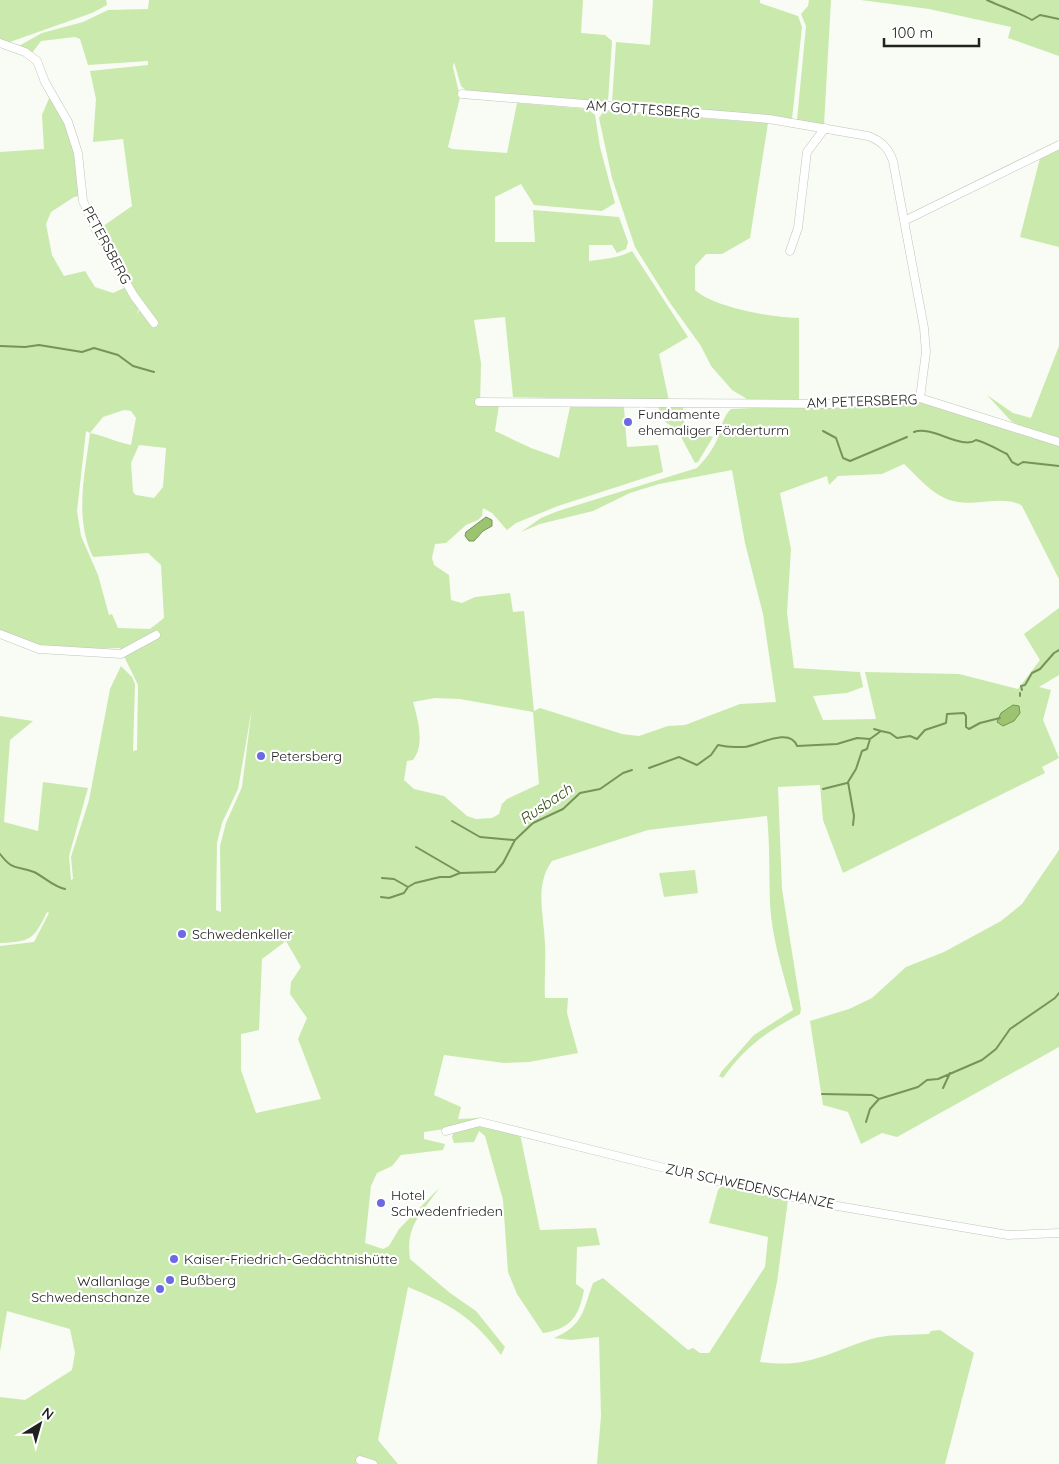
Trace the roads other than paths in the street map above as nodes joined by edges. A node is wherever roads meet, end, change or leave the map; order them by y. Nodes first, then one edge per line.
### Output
1 (0, 43) edge
2 (462, 94) dead end
3 (825, 128) junction
4 (1059, 146) edge
5 (904, 221) junction
6 (790, 251) dead end
7 (154, 323) dead end
8 (920, 398) junction
9 (478, 402) dead end
10 (1059, 442) edge
11 (0, 634) edge
12 (156, 635) dead end
13 (446, 1131) dead end
14 (1059, 1233) edge
15 (360, 1460) dead end
16 (373, 1464) edge

1 - 7 street, PETERSBERG
2 - 3 street, AM GOTTESBERG
3 - 5 street, AM GOTTESBERG
3 - 6 street
4 - 5 street
5 - 8 street, AM GOTTESBERG
8 - 9 street, AM PETERSBERG
8 - 10 street, AM PETERSBERG
11 - 12 street
13 - 14 street, ZUR SCHWEDENSCHANZE
15 - 16 street

